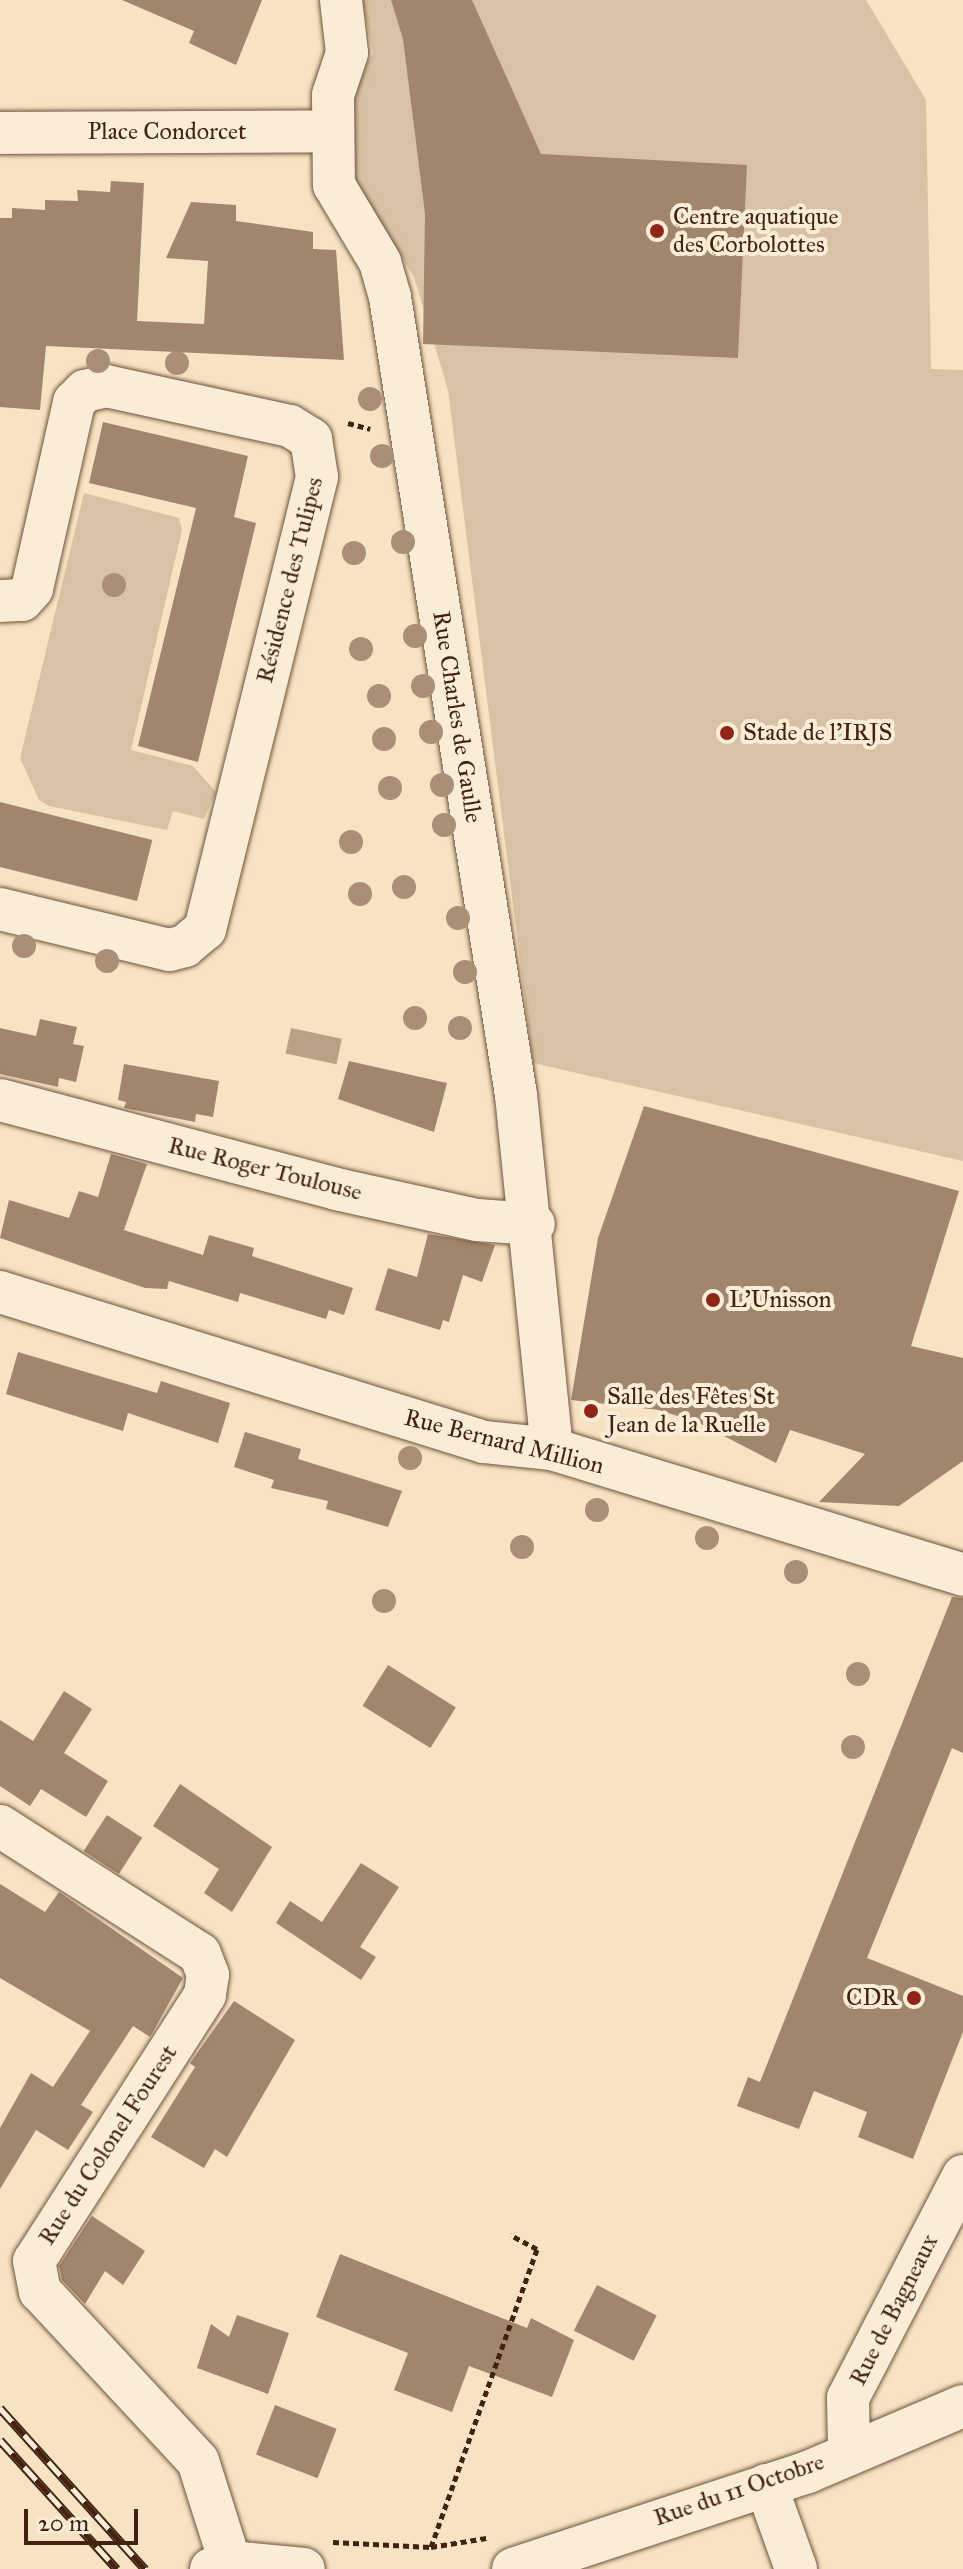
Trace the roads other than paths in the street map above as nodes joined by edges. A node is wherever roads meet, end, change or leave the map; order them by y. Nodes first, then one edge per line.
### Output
1 (341, 0) edge
2 (333, 131) junction
3 (0, 133) edge
4 (0, 601) edge
5 (0, 909) edge
6 (0, 1100) edge
7 (534, 1224) junction
8 (0, 1292) edge
9 (552, 1449) junction
10 (963, 1575) edge
11 (0, 1826) edge
12 (963, 2176) edge
13 (963, 2406) edge
14 (849, 2449) junction
15 (766, 2485) junction
16 (506, 2552) edge
17 (311, 2555) edge
18 (220, 2566) edge
19 (796, 2569) edge

1 - 2 street, Rue Charles de Gaulle
2 - 3 street, Place Condorcet
2 - 7 street, Rue Charles de Gaulle
4 - 5 street, Résidence des Tulipes
6 - 7 street, Rue Roger Toulouse
7 - 9 street, Rue Charles de Gaulle
8 - 9 street, Rue Bernard Million
9 - 10 street, Rue Bernard Million
11 - 18 street, Rue du Colonel Fourest
12 - 14 street, Rue de Bagneaux
13 - 14 street, Rue du 11 Octobre
14 - 15 street, Rue du 11 Octobre
15 - 16 street, Rue du 11 Octobre
15 - 19 street
17 - 18 street

